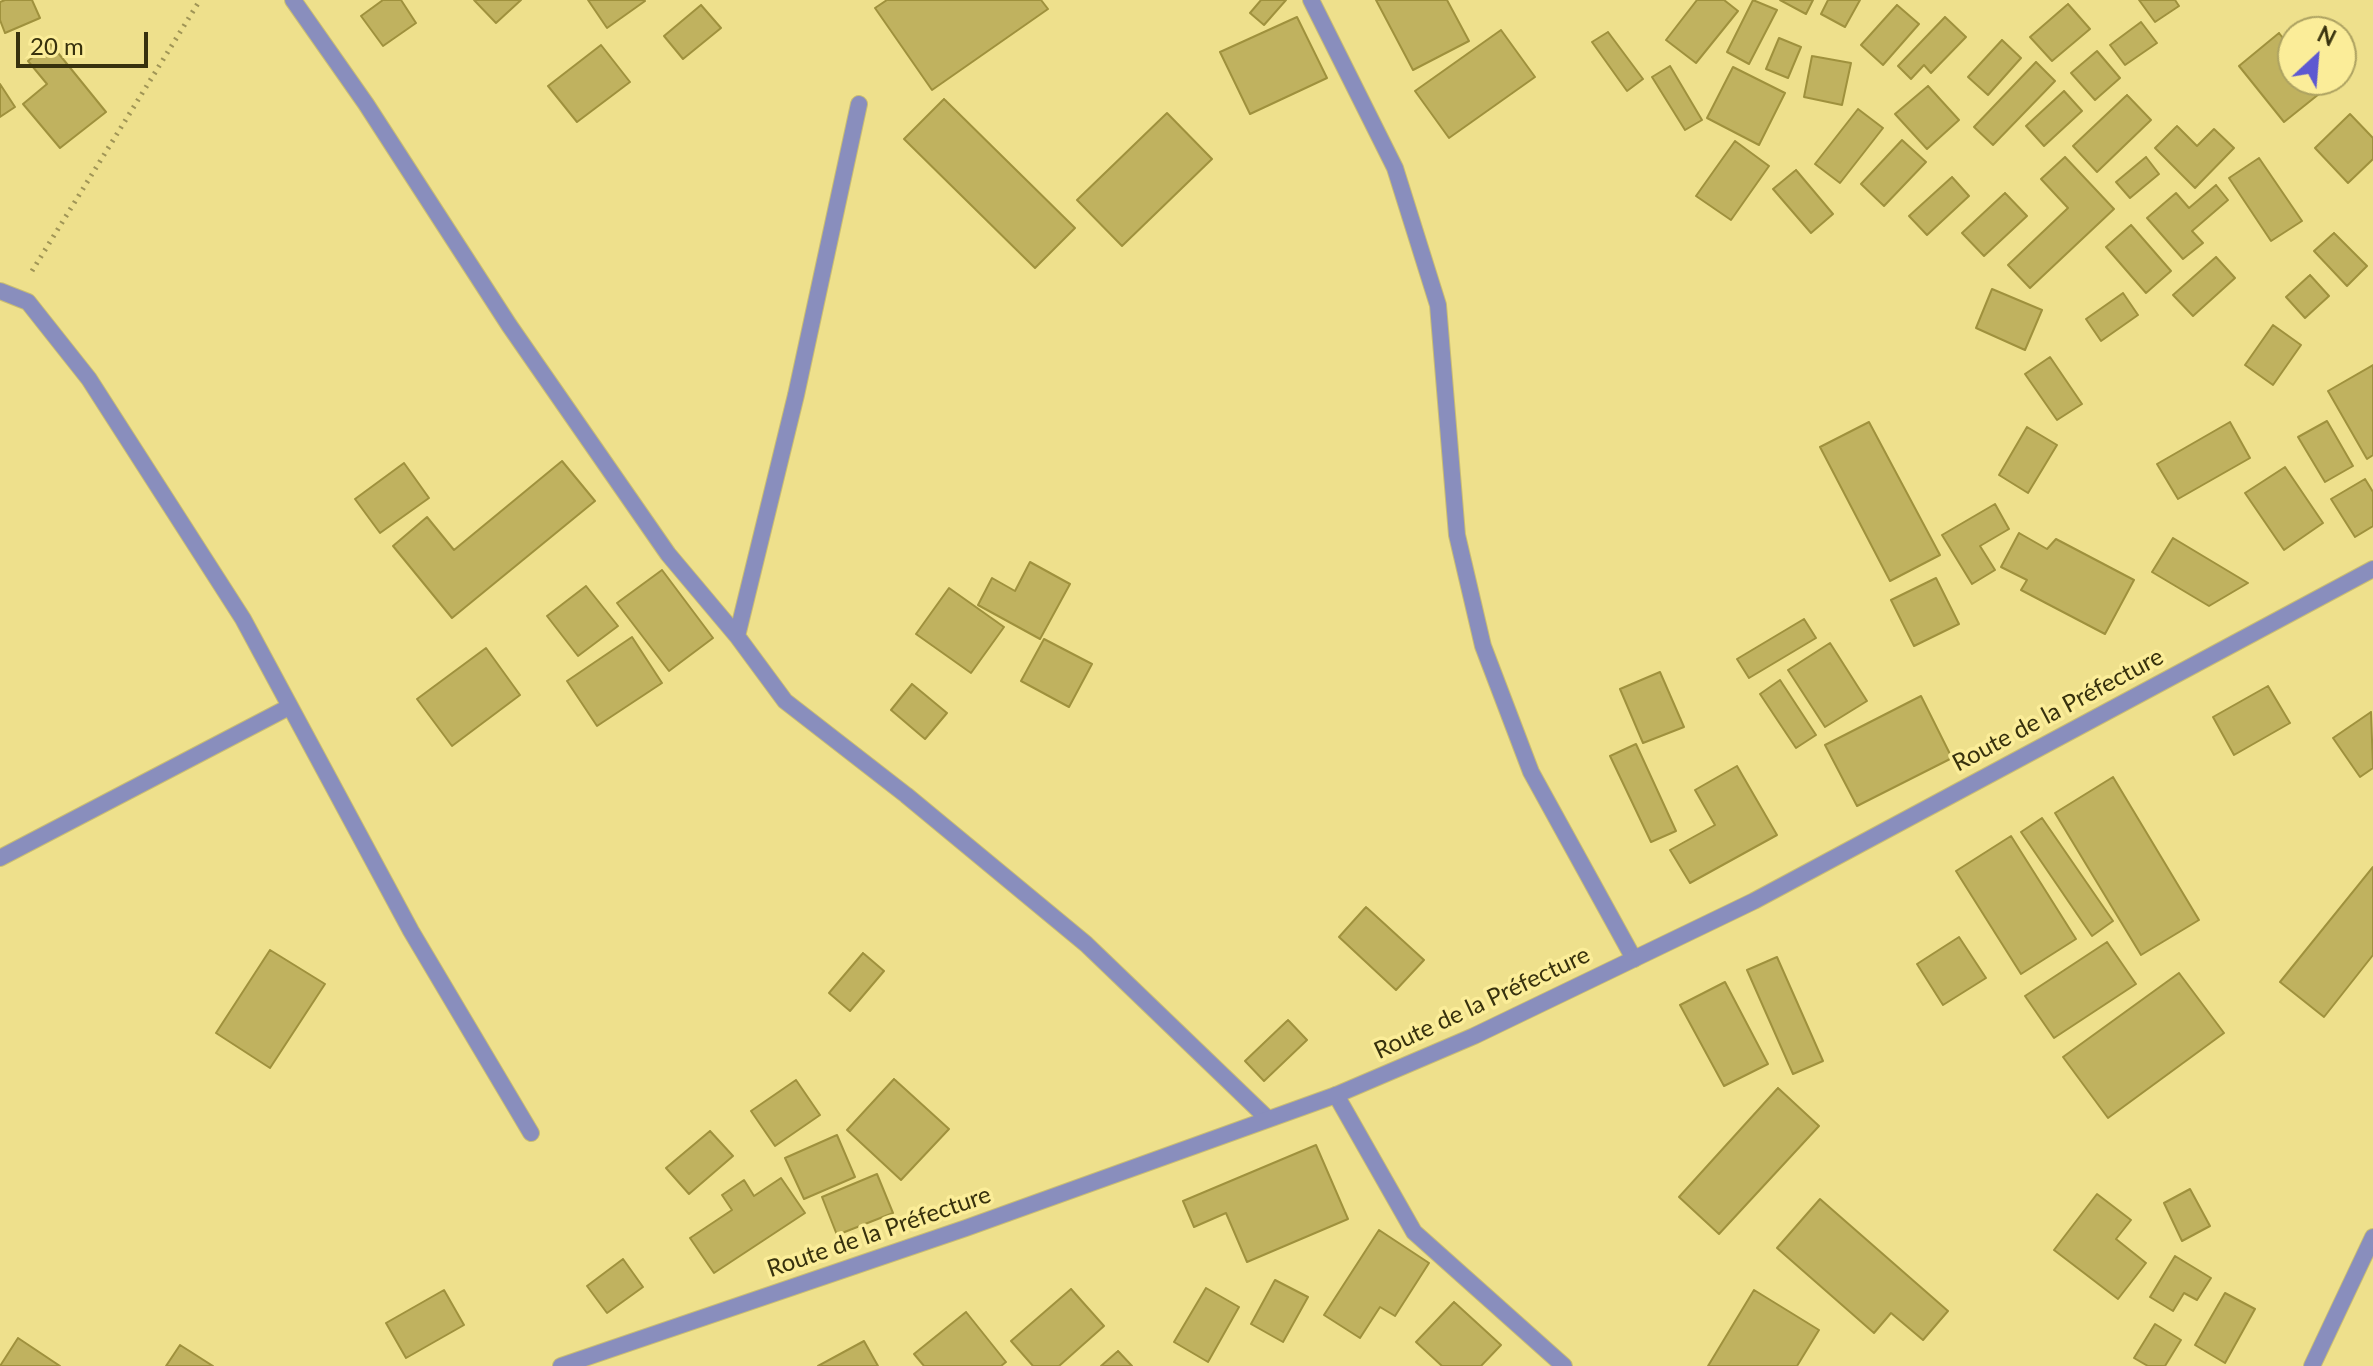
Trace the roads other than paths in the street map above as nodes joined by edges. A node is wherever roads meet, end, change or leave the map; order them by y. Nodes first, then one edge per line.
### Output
1 (293, 0) edge
2 (1311, 0) edge
3 (859, 104) dead end
4 (8, 294) edge
5 (2373, 569) edge
6 (737, 636) junction
7 (289, 707) junction
8 (0, 858) edge
9 (1634, 959) junction
10 (1336, 1095) junction
11 (1267, 1118) junction
12 (531, 1133) dead end
13 (2373, 1237) edge
14 (561, 1366) edge
15 (1564, 1366) edge
16 (2312, 1366) edge

1 - 6 street
2 - 9 street
3 - 6 street
4 - 7 street
5 - 9 street, Route de la Préfecture
6 - 11 street
7 - 8 street
7 - 12 street
9 - 10 street, Route de la Préfecture
10 - 11 street, Route de la Préfecture
10 - 15 street
11 - 14 street, Route de la Préfecture
13 - 16 street

